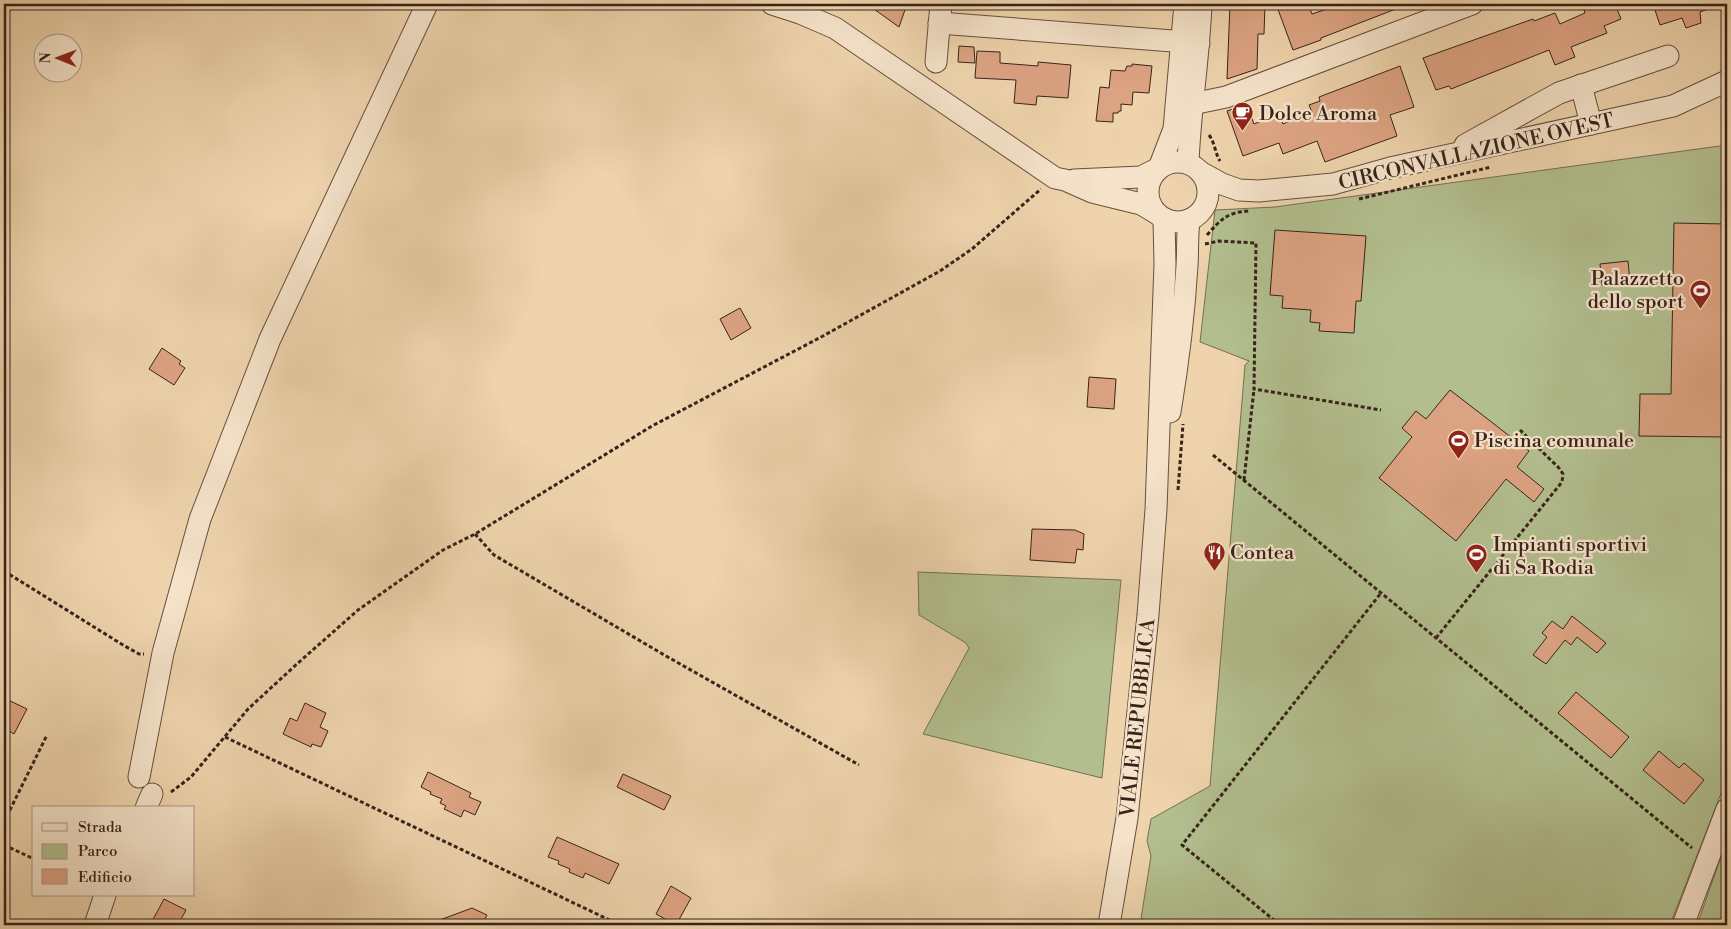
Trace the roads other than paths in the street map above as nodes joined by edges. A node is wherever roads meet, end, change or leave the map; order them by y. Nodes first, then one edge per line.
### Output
1 (426, 4) edge
2 (772, 4) edge
3 (1185, 4) edge
4 (1201, 4) edge
5 (1472, 4) edge
6 (940, 13) edge
7 (1191, 42) junction
8 (1668, 56) dead end
9 (936, 62) dead end
10 (1727, 69) edge
11 (1581, 85) junction
12 (1718, 85) edge
13 (1192, 104) junction
14 (1592, 124) junction
15 (1445, 156) junction
16 (1159, 168) junction
17 (1196, 169) junction
18 (1060, 179) junction
19 (1239, 190) junction
20 (1160, 216) junction
21 (1195, 216) junction
22 (1156, 509) junction
23 (138, 778) dead end
24 (1727, 809) edge
25 (105, 896) edge
26 (95, 925) edge
27 (1109, 925) edge
28 (1683, 925) edge

1 - 23 street
2 - 18 street
3 - 7 street
4 - 7 street
5 - 13 street
6 - 7 street
6 - 9 street
7 - 13 street
7 - 16 street
8 - 11 street
10 - 12 street, CIRCONVALLAZIONE OVEST
11 - 14 street
11 - 15 street
12 - 14 street, CIRCONVALLAZIONE OVEST
13 - 17 street
14 - 15 street, CIRCONVALLAZIONE OVEST
15 - 19 street, CIRCONVALLAZIONE OVEST
16 - 17 street
16 - 18 street
16 - 20 street
17 - 19 street, CIRCONVALLAZIONE OVEST
17 - 21 street
18 - 20 street
19 - 21 street
20 - 21 street
20 - 22 street, VIALE REPUBBLICA
21 - 22 street, VIALE REPUBBLICA
22 - 27 street, VIALE REPUBBLICA
24 - 28 street
25 - 26 street

